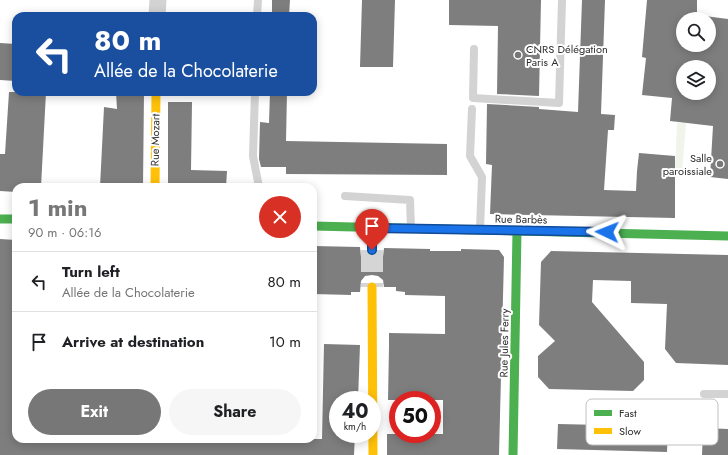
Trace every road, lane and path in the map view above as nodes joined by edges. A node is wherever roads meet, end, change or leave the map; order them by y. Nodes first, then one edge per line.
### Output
1 (158, 0) edge
2 (258, 0) edge
3 (562, 0) edge
4 (157, 12) edge
5 (257, 12) edge
6 (474, 49) dead end
7 (156, 96) edge
8 (255, 96) edge
9 (472, 109) dead end
10 (155, 183) edge
11 (258, 183) edge
12 (345, 196) dead end
13 (0, 219) edge
14 (12, 219) edge
15 (317, 226) edge
16 (372, 228) junction
17 (411, 228) junction
18 (480, 230) junction
19 (517, 231) junction
20 (728, 236) edge
21 (372, 250) tunnel mouth
22 (372, 287) tunnel mouth
23 (704, 394) dead end
24 (728, 394) edge
25 (372, 455) edge
26 (513, 455) edge

1 - 4 street
2 - 5 lane
3 - 6 lane
7 - 10 street, Rue Mozart
8 - 11 lane
9 - 18 lane
12 - 17 lane
13 - 14 street
15 - 16 street, Rue Barbès
16 - 17 street, Rue Barbès
16 - 21 street
17 - 18 street, Rue Barbès
18 - 19 street, Rue Barbès
19 - 20 street, Rue Barbès
19 - 26 street, Rue Jules Ferry
22 - 25 street
23 - 24 lane

